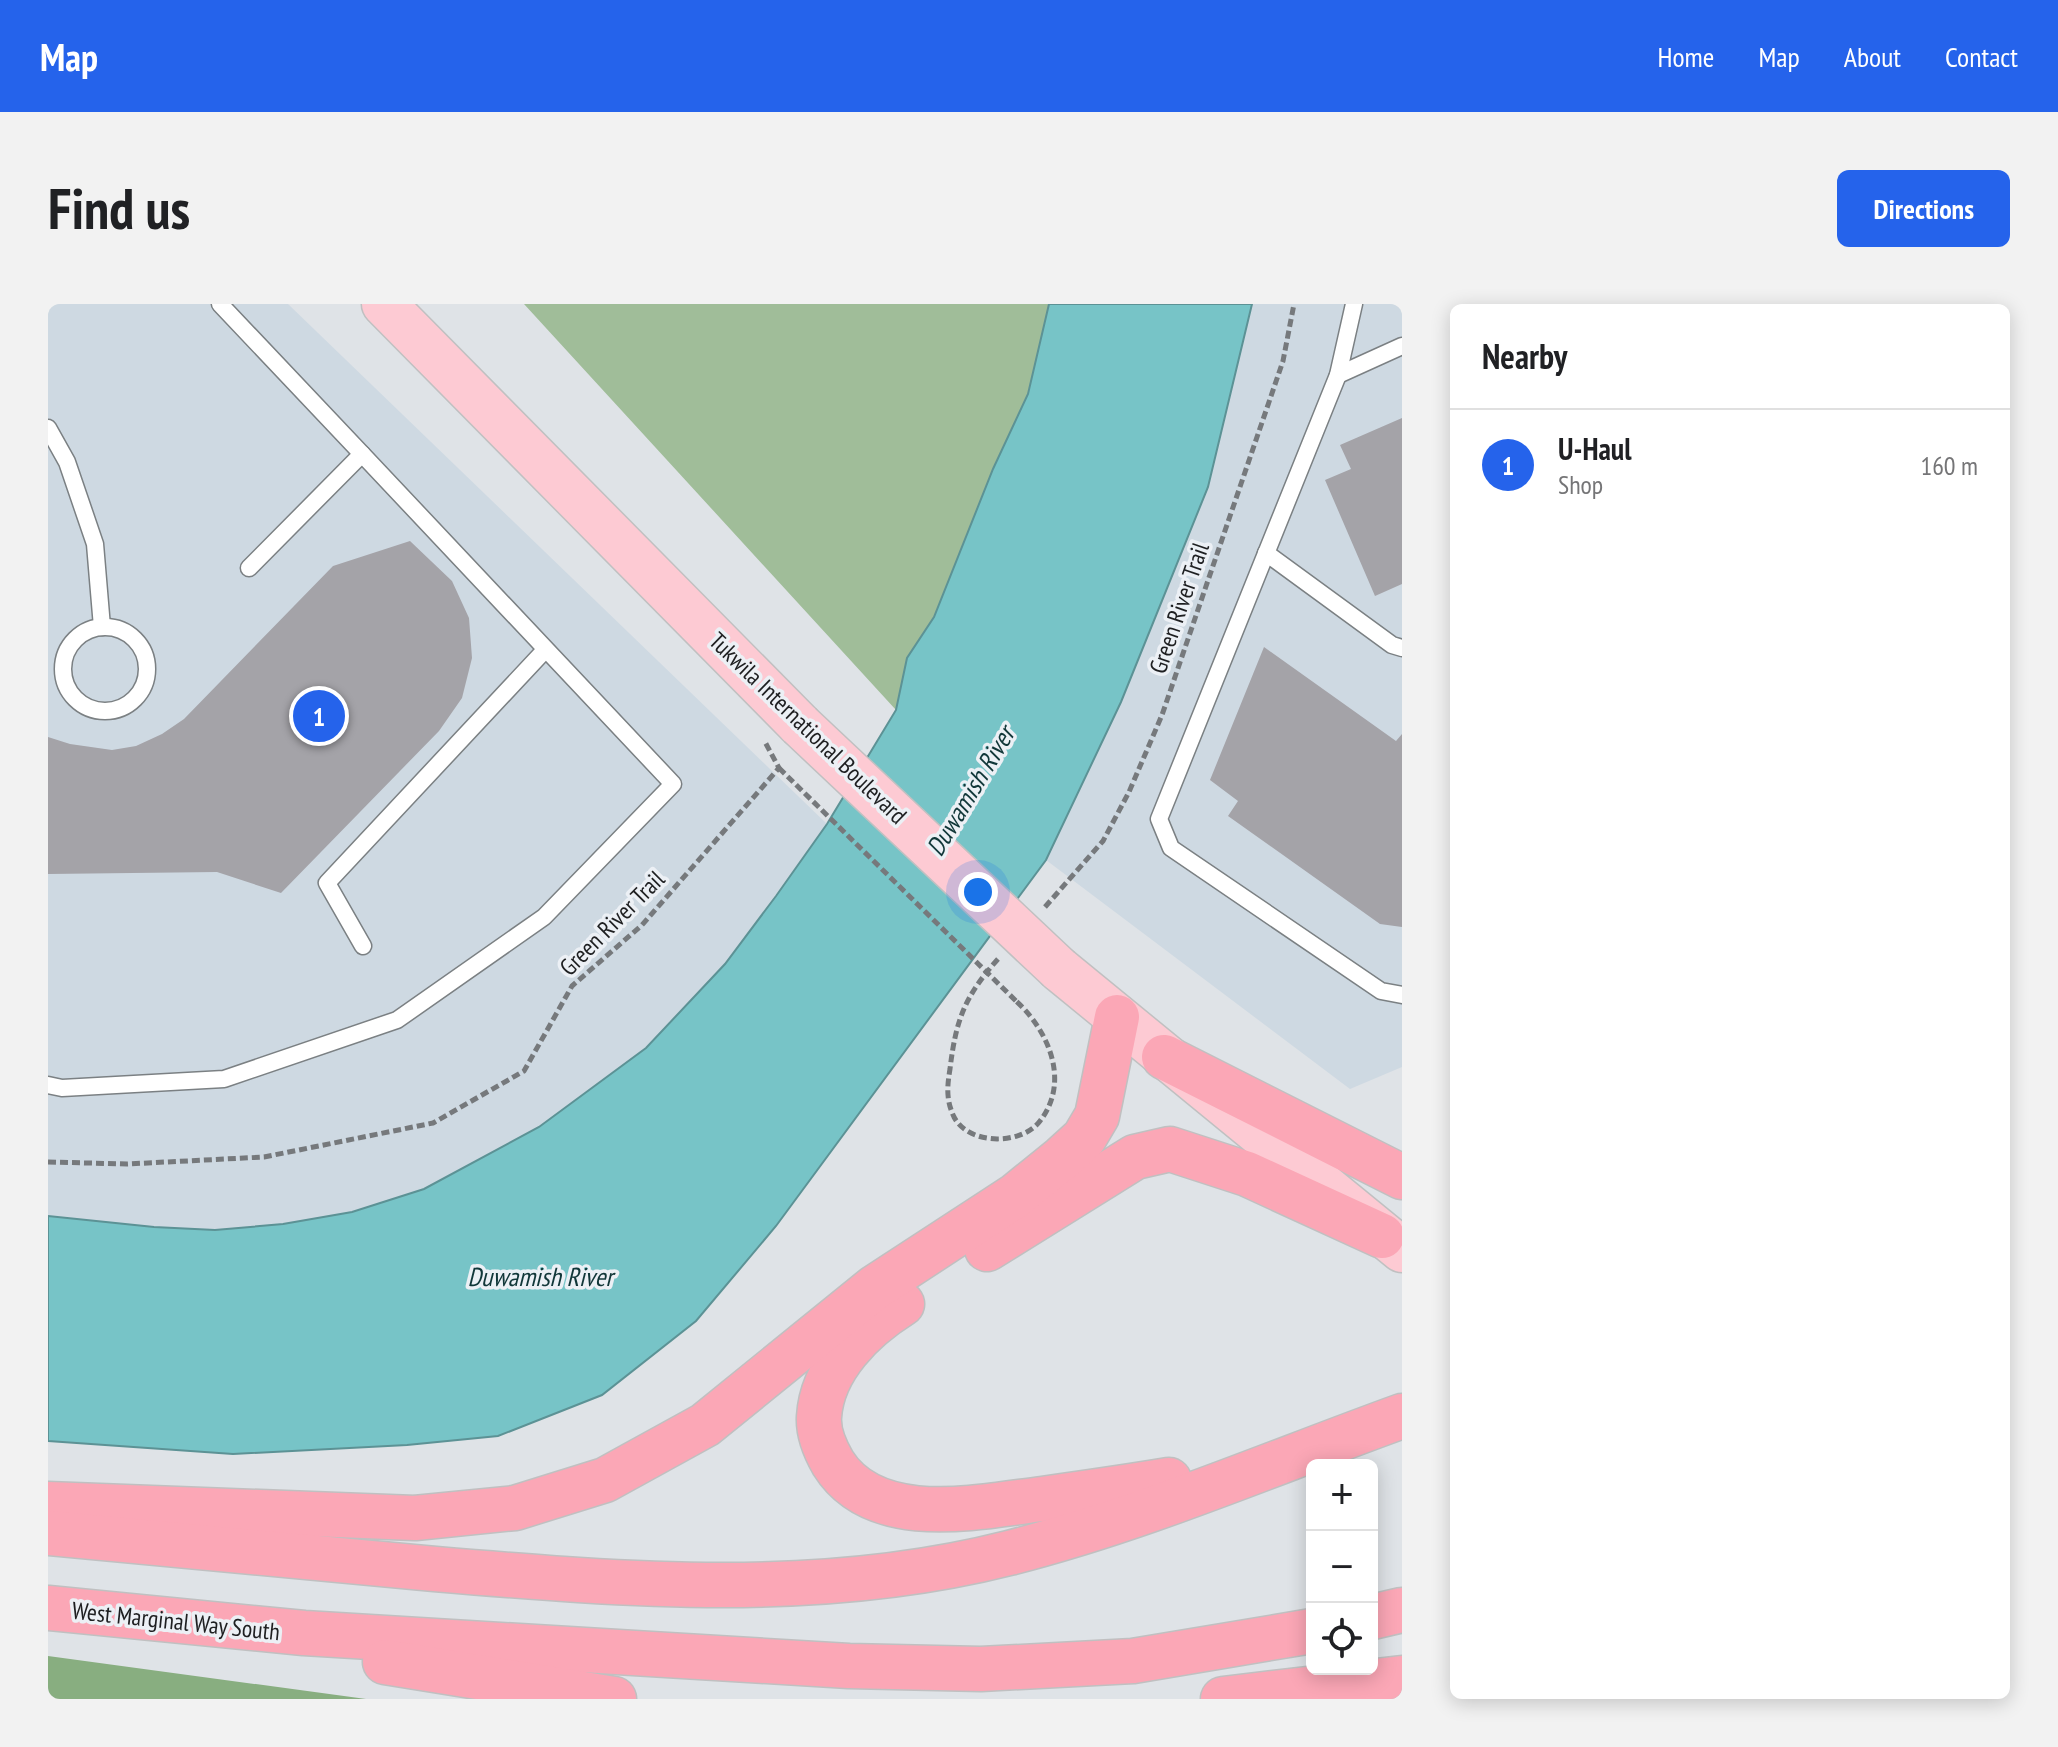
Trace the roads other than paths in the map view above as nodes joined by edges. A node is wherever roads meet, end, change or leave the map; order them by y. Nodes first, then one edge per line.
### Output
1 (220, 304) edge
2 (384, 304) edge
3 (1354, 304) edge
4 (1402, 346) edge
5 (1338, 375) junction
6 (48, 428) edge
7 (362, 454) junction
8 (1266, 553) junction
9 (249, 568) dead end
10 (102, 627) junction
11 (1402, 648) edge
12 (545, 650) junction
13 (363, 946) dead end
14 (1402, 995) edge
15 (1117, 1017) junction
16 (1164, 1057) junction
17 (48, 1085) edge
18 (1402, 1177) edge
19 (1392, 1243) edge
20 (1402, 1416) edge
21 (1277, 1461) junction
22 (48, 1504) edge
23 (48, 1533) edge
24 (48, 1608) edge
25 (1402, 1610) edge
26 (1378, 1616) edge
27 (1306, 1632) edge
28 (304, 1633) junction
29 (1402, 1678) edge
30 (614, 1699) edge
31 (1223, 1699) edge

1 - 7 lane
2 - 15 main road, Tukwila International Boulevard, bridge
3 - 5 lane
4 - 5 lane
5 - 8 lane
6 - 10 lane
7 - 9 lane
7 - 12 lane
8 - 11 lane
8 - 14 lane
10 - 10 lane
12 - 13 lane
12 - 17 lane
15 - 16 main road, Tukwila International Boulevard
15 - 22 highway
16 - 18 highway
16 - 19 main road, Tukwila International Boulevard
19 - 21 highway
20 - 21 highway
21 - 23 highway
24 - 28 highway, West Marginal Way South
25 - 26 highway
27 - 28 highway, West Marginal Way South
28 - 30 highway
29 - 31 highway

